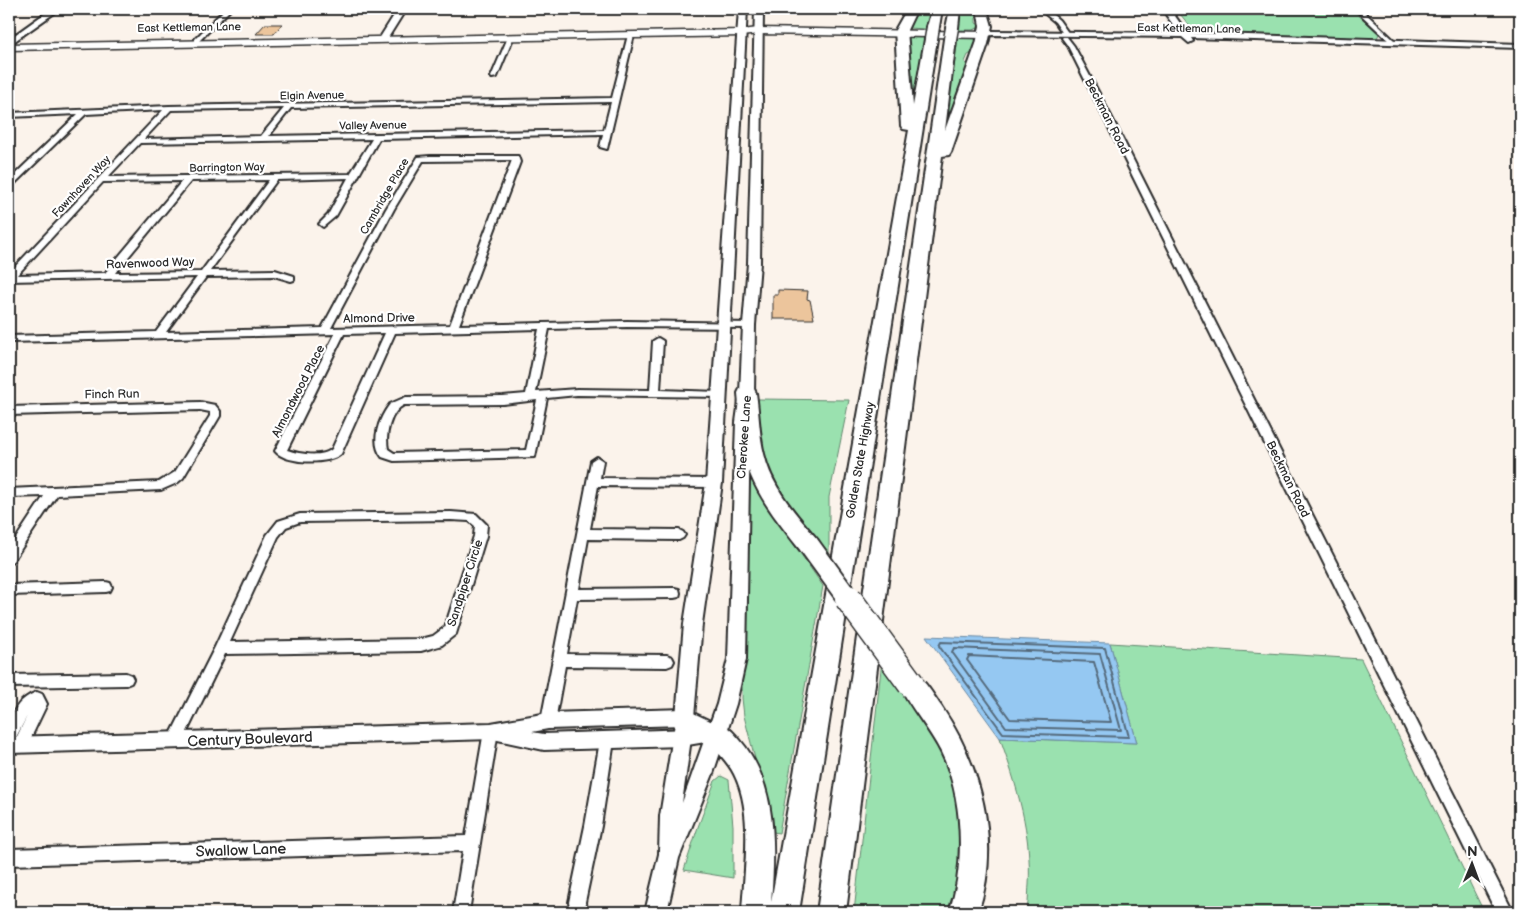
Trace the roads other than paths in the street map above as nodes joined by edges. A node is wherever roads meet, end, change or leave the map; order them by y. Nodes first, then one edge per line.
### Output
1 (183, 9) edge
2 (228, 9) edge
3 (402, 9) edge
4 (743, 9) edge
5 (759, 9) edge
6 (912, 9) edge
7 (937, 9) edge
8 (955, 9) edge
9 (982, 9) edge
10 (1042, 9) edge
11 (1166, 9) edge
12 (1358, 9) edge
13 (54, 10) edge
14 (742, 30) junction
15 (759, 31) junction
16 (901, 33) junction
17 (631, 35) junction
18 (984, 35) junction
19 (384, 36) junction
20 (511, 36) junction
21 (1187, 38) junction
22 (1070, 39) junction
23 (197, 40) junction
24 (1393, 42) junction
25 (9, 43) edge
26 (1520, 46) edge
27 (9, 48) edge
28 (494, 77) dead end
29 (615, 100) junction
30 (289, 106) junction
31 (168, 108) junction
32 (84, 113) junction
33 (9, 115) edge
34 (607, 132) junction
35 (736, 134) junction
36 (757, 134) junction
37 (377, 136) junction
38 (264, 138) junction
39 (138, 141) junction
40 (604, 147) dead end
41 (353, 176) junction
42 (275, 177) junction
43 (188, 179) junction
44 (101, 180) junction
45 (932, 180) junction
46 (907, 182) junction
47 (9, 184) edge
48 (323, 224) dead end
49 (203, 274) junction
50 (107, 277) junction
51 (9, 278) edge
52 (291, 278) dead end
53 (724, 325) junction
54 (749, 325) junction
55 (545, 326) junction
56 (454, 328) junction
57 (391, 330) junction
58 (324, 331) junction
59 (342, 331) junction
60 (159, 335) junction
61 (9, 339) edge
62 (658, 341) dead end
63 (747, 392) junction
64 (655, 394) junction
65 (719, 394) junction
66 (537, 395) junction
67 (9, 411) edge
68 (597, 461) dead end
69 (594, 482) junction
70 (714, 483) junction
71 (54, 492) junction
72 (9, 493) edge
73 (584, 534) junction
74 (679, 535) dead end
75 (9, 558) edge
76 (106, 587) dead end
77 (9, 590) edge
78 (674, 593) dead end
79 (573, 594) junction
80 (221, 648) junction
81 (560, 660) junction
82 (667, 660) dead end
83 (126, 679) dead end
84 (46, 680) junction
85 (9, 681) edge
86 (685, 717) junction
87 (548, 722) junction
88 (492, 731) junction
89 (717, 733) junction
90 (682, 738) junction
91 (175, 741) junction
92 (13, 742) edge
93 (606, 742) junction
94 (473, 842) junction
95 (669, 854) junction
96 (9, 857) edge
97 (462, 912) edge
98 (578, 912) edge
99 (656, 912) edge
100 (756, 912) edge
101 (784, 912) edge
102 (831, 912) edge
103 (964, 912) edge
104 (1505, 912) edge

1 - 13 street
2 - 23 street
3 - 19 street
4 - 14 main road, Cherokee Lane
5 - 15 main road, Cherokee Lane
6 - 16 highway
7 - 46 highway, Golden State Highway
8 - 45 highway
9 - 18 highway
10 - 22 street, Beckman Road
11 - 21 street
12 - 24 street
13 - 25 street
14 - 15 main road, East Kettleman Lane
14 - 17 main road, East Kettleman Lane
14 - 19 main road, East Kettleman Lane
14 - 35 main road, Cherokee Lane
15 - 16 main road, East Kettleman Lane
15 - 36 main road, Cherokee Lane
16 - 18 main road, East Kettleman Lane
16 - 46 highway
17 - 20 main road, East Kettleman Lane
17 - 29 street
18 - 22 street, East Kettleman Lane
18 - 22 street, East Kettleman Lane
18 - 45 highway
19 - 20 main road, East Kettleman Lane
19 - 23 main road, East Kettleman Lane
19 - 27 main road, East Kettleman Lane
20 - 28 street
21 - 22 street, East Kettleman Lane
21 - 22 street, East Kettleman Lane
21 - 24 street, East Kettleman Lane
22 - 104 street, Beckman Road
23 - 25 main road, East Kettleman Lane
24 - 26 street, East Kettleman Lane
29 - 30 street, Elgin Avenue
29 - 34 street
30 - 31 street, Elgin Avenue
30 - 38 street
31 - 32 street, Elgin Avenue
31 - 39 street, Fawnhaven Way
32 - 33 street, Elgin Avenue
32 - 47 street
34 - 37 street, Valley Avenue
34 - 40 street
35 - 36 main road
35 - 53 main road, Cherokee Lane
36 - 54 main road, Cherokee Lane
37 - 38 street, Valley Avenue
37 - 41 street
38 - 39 street, Valley Avenue
39 - 44 street, Fawnhaven Way
41 - 42 street, Barrington Way
41 - 48 street
42 - 43 street, Barrington Way
42 - 49 street
43 - 44 street, Barrington Way
43 - 50 street
44 - 51 street, Fawnhaven Way
45 - 102 highway
46 - 101 highway, Golden State Highway
49 - 50 street, Ravenwood Way
49 - 52 street, Ravenwood Way
49 - 60 street
50 - 51 street, Ravenwood Way
53 - 54 street, Almond Drive
53 - 55 street, Almond Drive
53 - 65 main road, Cherokee Lane
54 - 63 main road, Cherokee Lane
55 - 56 street, Almond Drive
55 - 66 street
56 - 57 street, Almond Drive
56 - 58 street, Cambridge Place
57 - 59 street, Almond Drive
57 - 59 street, Almondwood Place
58 - 59 street, Almond Drive
58 - 60 street, Almond Drive
60 - 61 street, Almond Drive
62 - 64 street
63 - 89 main road, Cherokee Lane
63 - 103 highway, bridge
64 - 65 street
64 - 66 street
65 - 70 main road, Cherokee Lane
66 - 66 street
67 - 71 street, Finch Run
68 - 69 street
69 - 70 street
69 - 73 street
70 - 86 main road, Cherokee Lane
71 - 72 street
71 - 75 street
73 - 74 street
73 - 79 street
76 - 77 street
78 - 79 street
79 - 81 street
80 - 80 street, Sandpiper Circle
80 - 91 street, Sandpiper Circle
81 - 82 street
81 - 87 street
83 - 84 street
84 - 85 street
84 - 92 street
86 - 87 street, Century Boulevard
86 - 89 street, Century Boulevard
86 - 90 main road, Cherokee Lane
87 - 88 street, Century Boulevard
88 - 91 street, Century Boulevard
88 - 93 street, Century Boulevard
88 - 94 street
89 - 90 street, Century Boulevard
89 - 95 main road, Cherokee Lane
89 - 100 highway
90 - 93 street, Century Boulevard
90 - 95 main road, Cherokee Lane
91 - 92 street, Century Boulevard
93 - 98 street
94 - 96 street, Swallow Lane
94 - 97 street
95 - 99 main road, Cherokee Lane

